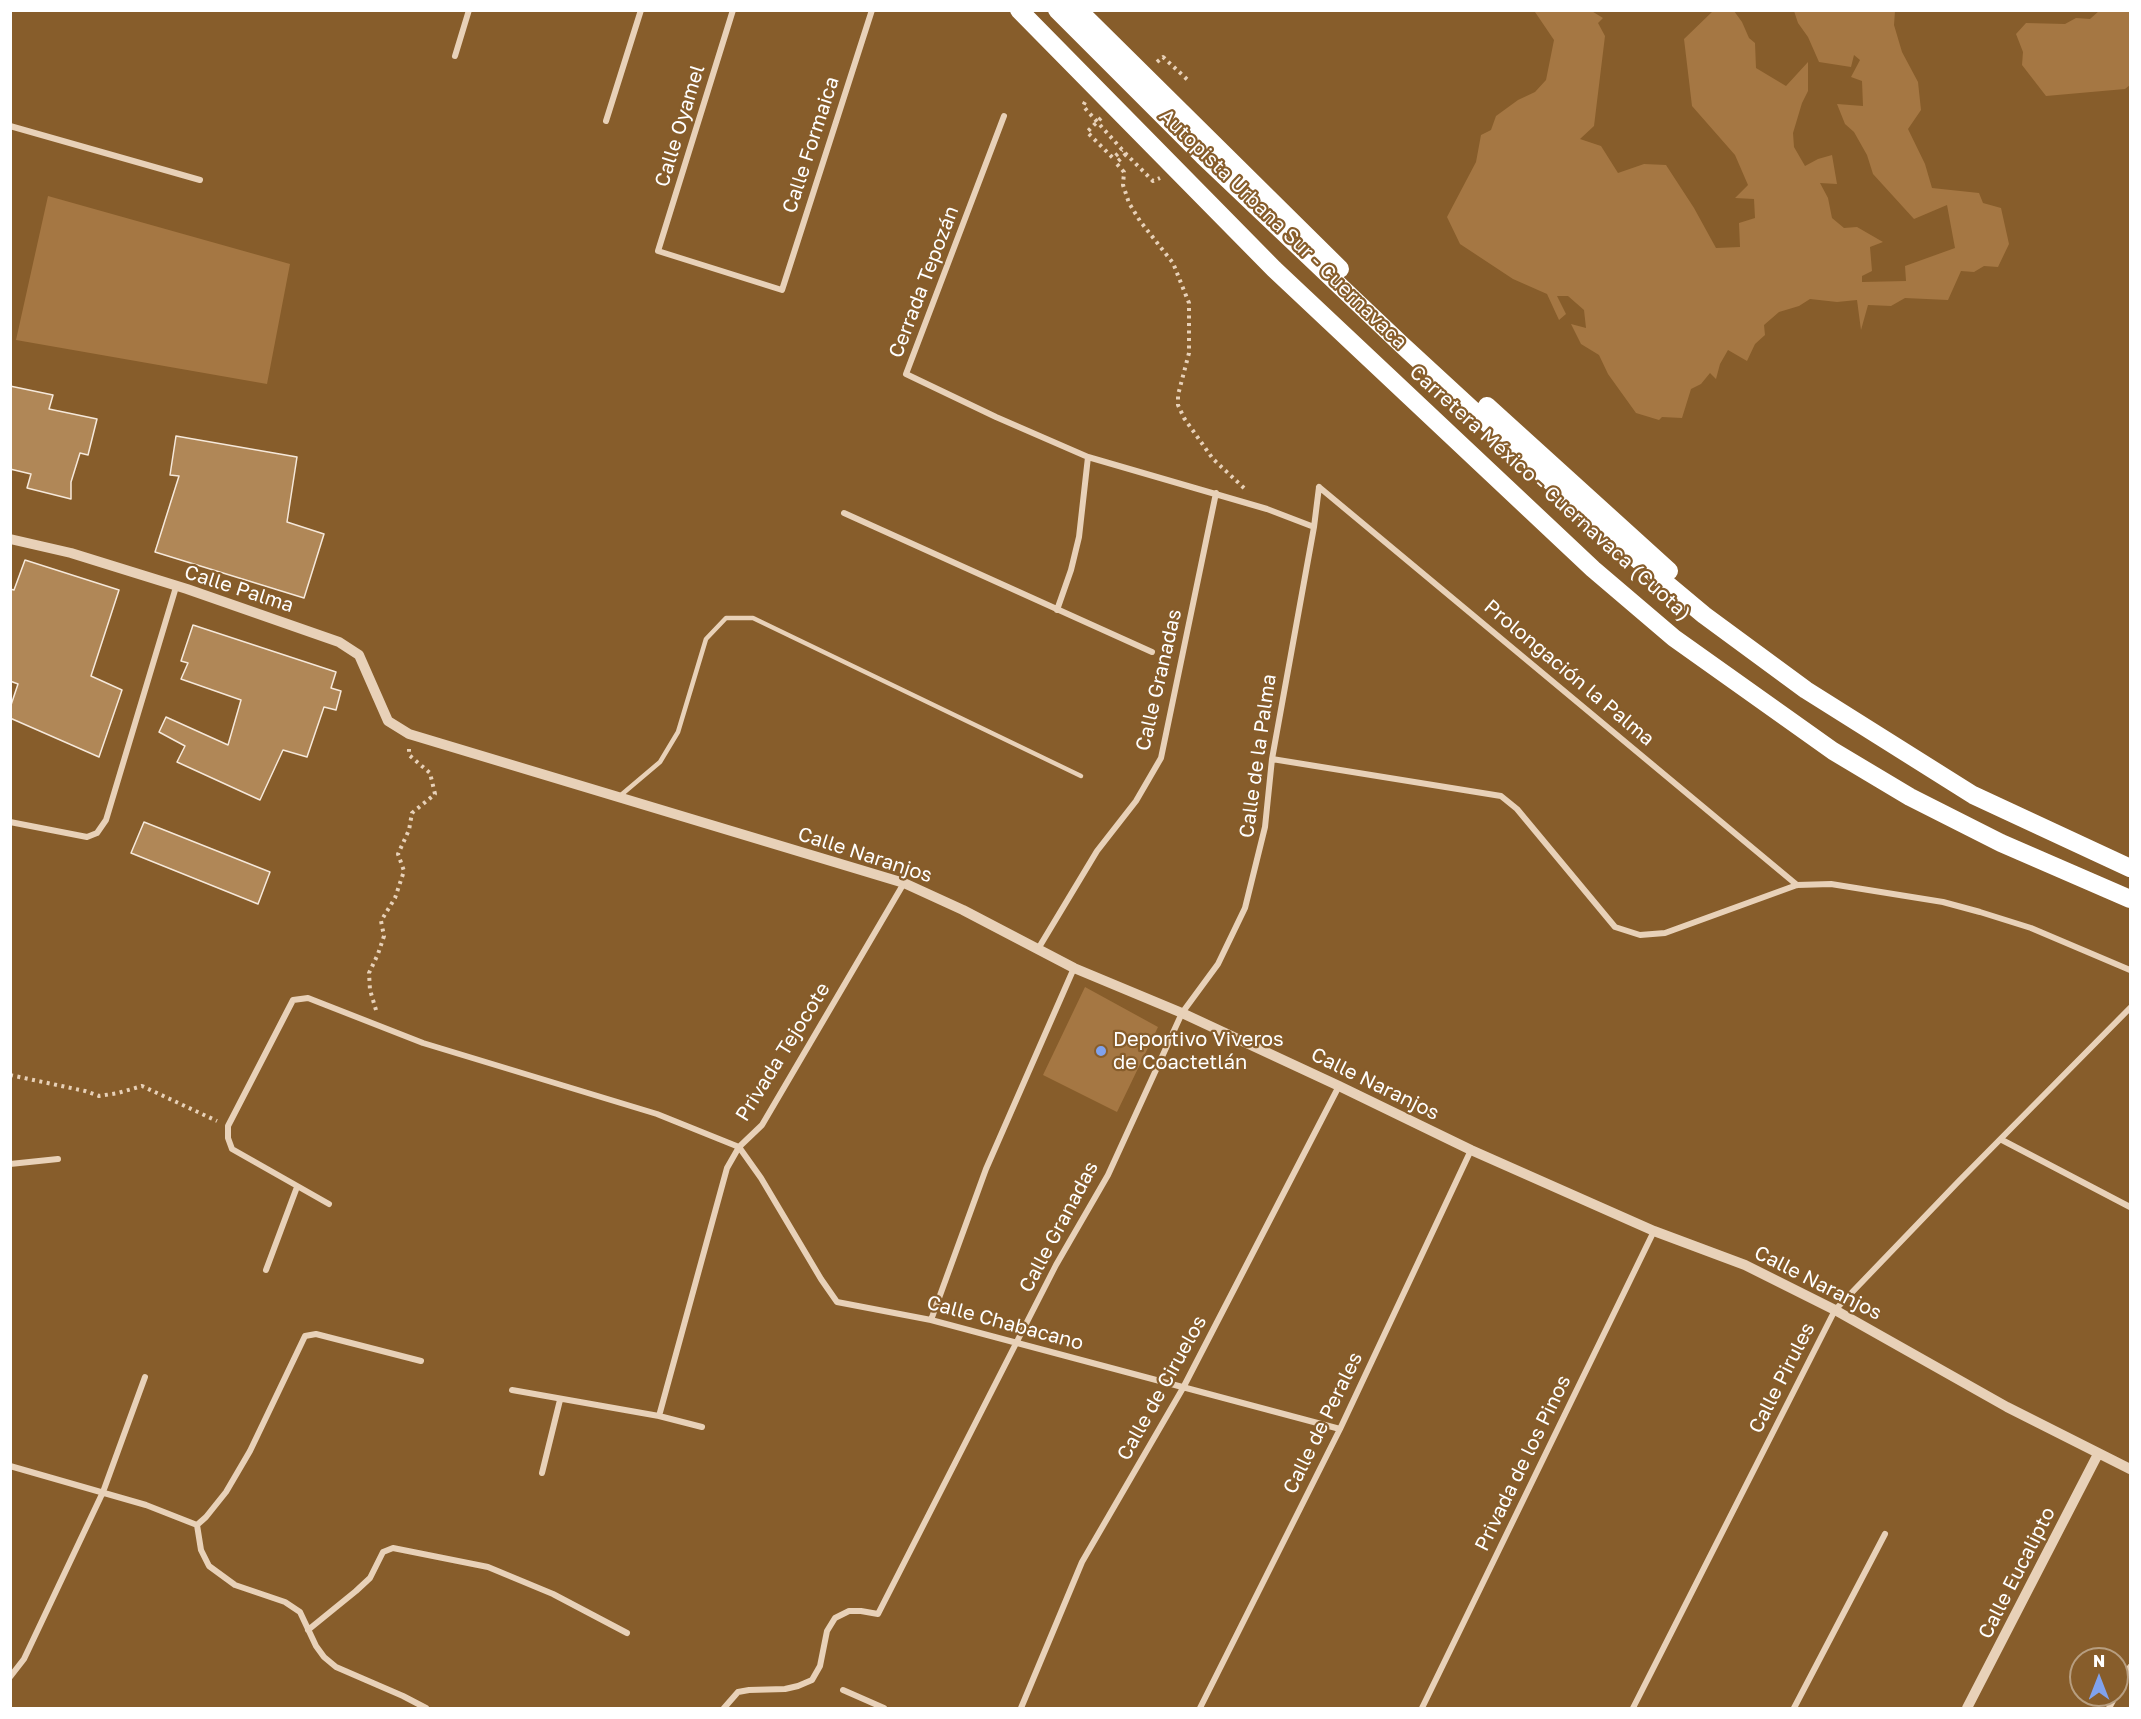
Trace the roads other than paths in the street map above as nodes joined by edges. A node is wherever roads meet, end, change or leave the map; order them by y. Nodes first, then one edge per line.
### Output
1 (469, 10) edge
2 (641, 10) edge
3 (734, 10) edge
4 (872, 10) edge
5 (1019, 10) edge
6 (1029, 10) edge
7 (1057, 10) edge
8 (1078, 10) edge
9 (455, 56) dead end
10 (1004, 116) dead end
11 (606, 121) dead end
12 (10, 126) edge
13 (200, 180) dead end
14 (782, 290) joint
15 (1088, 457) junction
16 (1319, 487) joint
17 (1216, 493) junction
18 (844, 513) dead end
19 (1314, 527) junction
20 (10, 539) edge
21 (176, 587) junction
22 (1057, 610) junction
23 (1152, 651) dead end
24 (409, 734) joint
25 (1272, 759) junction
26 (1081, 776) dead end
27 (619, 797) junction
28 (10, 822) edge
29 (2130, 863) edge
30 (2130, 868) edge
31 (904, 884) junction
32 (1797, 885) junction
33 (2130, 898) edge
34 (1038, 949) junction
35 (1074, 968) junction
36 (2130, 970) edge
37 (2130, 1008) edge
38 (1182, 1013) junction
39 (1339, 1086) junction
40 (2002, 1140) junction
41 (739, 1147) junction
42 (1471, 1150) junction
43 (58, 1159) dead end
44 (10, 1164) edge
45 (297, 1187) junction
46 (328, 1204) dead end
47 (2130, 1207) edge
48 (1654, 1231) junction
49 (266, 1270) dead end
50 (1835, 1310) junction
51 (931, 1320) junction
52 (1017, 1342) junction
53 (421, 1361) dead end
54 (145, 1377) dead end
55 (1183, 1388) junction
56 (512, 1390) dead end
57 (560, 1400) junction
58 (659, 1416) junction
59 (702, 1427) dead end
60 (1340, 1429) junction
61 (2098, 1454) junction
62 (10, 1466) edge
63 (2130, 1469) edge
64 (542, 1473) dead end
65 (103, 1491) junction
66 (197, 1525) junction
67 (1885, 1534) dead end
68 (308, 1630) junction
69 (627, 1633) dead end
70 (10, 1677) edge
71 (843, 1690) dead end
72 (426, 1708) edge
73 (724, 1708) edge
74 (884, 1708) edge
75 (1021, 1708) edge
76 (1200, 1708) edge
77 (1422, 1708) edge
78 (1633, 1708) edge
79 (1794, 1708) edge
80 (1967, 1708) edge

1 - 9 street
2 - 11 street
3 - 14 street, Calle Oyamel
4 - 14 street, Calle Formaica
5 - 33 highway, Carretera México - Cuernavaca (Cuota)
6 - 33 highway, Autopista Urbana Sur - Cuernavaca
7 - 30 highway, Carretera México - Cuernavaca (Cuota)
8 - 29 highway, Autopista Urbana Sur - Cuernavaca
10 - 15 street, Cerrada Tepozán
12 - 13 street
15 - 17 street, Cerrada Tepozán
15 - 22 street
16 - 19 street, Calle de la Palma
16 - 32 street, Prolongación la Palma
17 - 19 street, Cerrada Tepozán
17 - 34 street, Calle Granadas
18 - 22 street
19 - 25 street, Calle de la Palma
20 - 21 street, Calle Palma
21 - 24 street, Calle Palma
21 - 28 street
22 - 23 street
24 - 27 street, Calle Naranjos
25 - 32 street
25 - 38 street, Calle de la Palma
26 - 27 lane
27 - 31 street, Calle Naranjos
31 - 34 street, Calle Naranjos
31 - 41 street, Privada Tejocote
32 - 36 street
34 - 35 street, Calle Naranjos
35 - 38 street, Calle Naranjos
35 - 51 street
37 - 40 street, Calle Pirules
38 - 39 street, Calle Naranjos
38 - 52 street, Calle Granadas
39 - 42 street, Calle Naranjos
39 - 55 street, Calle de Ciruelos
40 - 47 street
40 - 50 street, Calle Pirules
41 - 45 street
41 - 51 street, Calle Chabacano
41 - 58 street, Privada Tejocote
42 - 48 street, Calle Naranjos
42 - 60 street, Calle de Perales
43 - 44 street
45 - 46 street
45 - 49 street
48 - 50 street, Calle Naranjos
48 - 77 street, Privada de los Pinos
50 - 61 street, Calle Naranjos
50 - 78 street, Calle Pirules
51 - 52 street, Calle Chabacano
52 - 55 street, Calle Chabacano
52 - 73 street, Calle Granadas
53 - 66 street
54 - 65 street
55 - 60 street, Calle Chabacano
55 - 75 street, Calle de Ciruelos
56 - 57 street
57 - 58 street
57 - 64 street
58 - 59 street
60 - 76 street, Calle de Perales
61 - 63 street, Calle Naranjos
61 - 80 street, Calle Eucalipto
62 - 65 street
65 - 66 street
65 - 70 street
66 - 68 street
67 - 79 street
68 - 69 street
68 - 72 street
71 - 74 street

